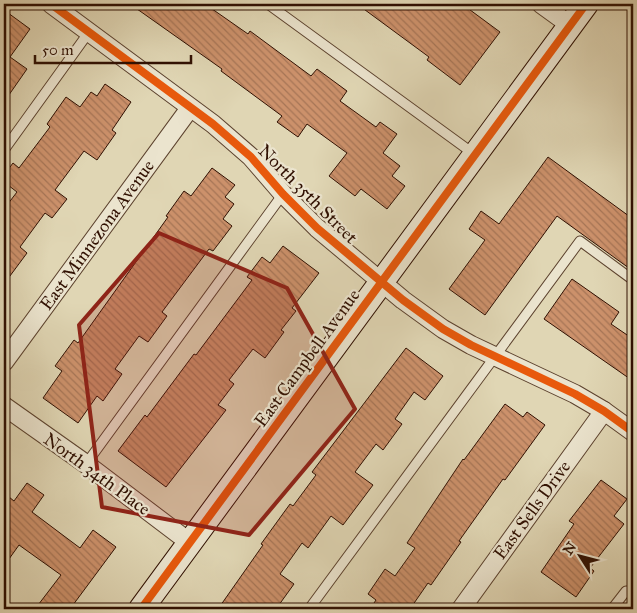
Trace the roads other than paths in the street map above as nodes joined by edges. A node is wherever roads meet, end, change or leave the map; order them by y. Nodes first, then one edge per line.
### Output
1 (51, 4) edge
2 (268, 4) edge
3 (541, 4) edge
4 (586, 4) edge
5 (570, 25) junction
6 (89, 32) junction
7 (190, 108) junction
8 (4, 150) edge
9 (476, 155) junction
10 (283, 194) junction
11 (633, 280) edge
12 (381, 282) junction
13 (496, 357) junction
14 (4, 362) edge
15 (4, 406) edge
16 (604, 411) junction
17 (633, 432) edge
18 (86, 464) junction
19 (189, 542) junction
20 (633, 590) edge
21 (140, 609) edge
22 (309, 609) edge
23 (460, 609) edge
24 (612, 609) edge

1 - 6 street, North 35th Street
2 - 9 lane
3 - 5 street
4 - 5 street, East Campbell Avenue
5 - 9 street, East Campbell Avenue
6 - 7 street, North 35th Street
6 - 8 lane
7 - 10 street, North 35th Street
7 - 14 street, East Minnezona Avenue
9 - 12 street, East Campbell Avenue
10 - 12 street, North 35th Street
10 - 18 lane
11 - 13 lane
12 - 13 street, North 35th Street
12 - 19 street, East Campbell Avenue
13 - 16 street, North 35th Street
13 - 22 lane
15 - 18 street, North 34th Place
16 - 17 street, North 35th Street
16 - 23 street, East Sells Drive
18 - 19 street, North 34th Place
19 - 21 street, East Campbell Avenue
20 - 24 lane

